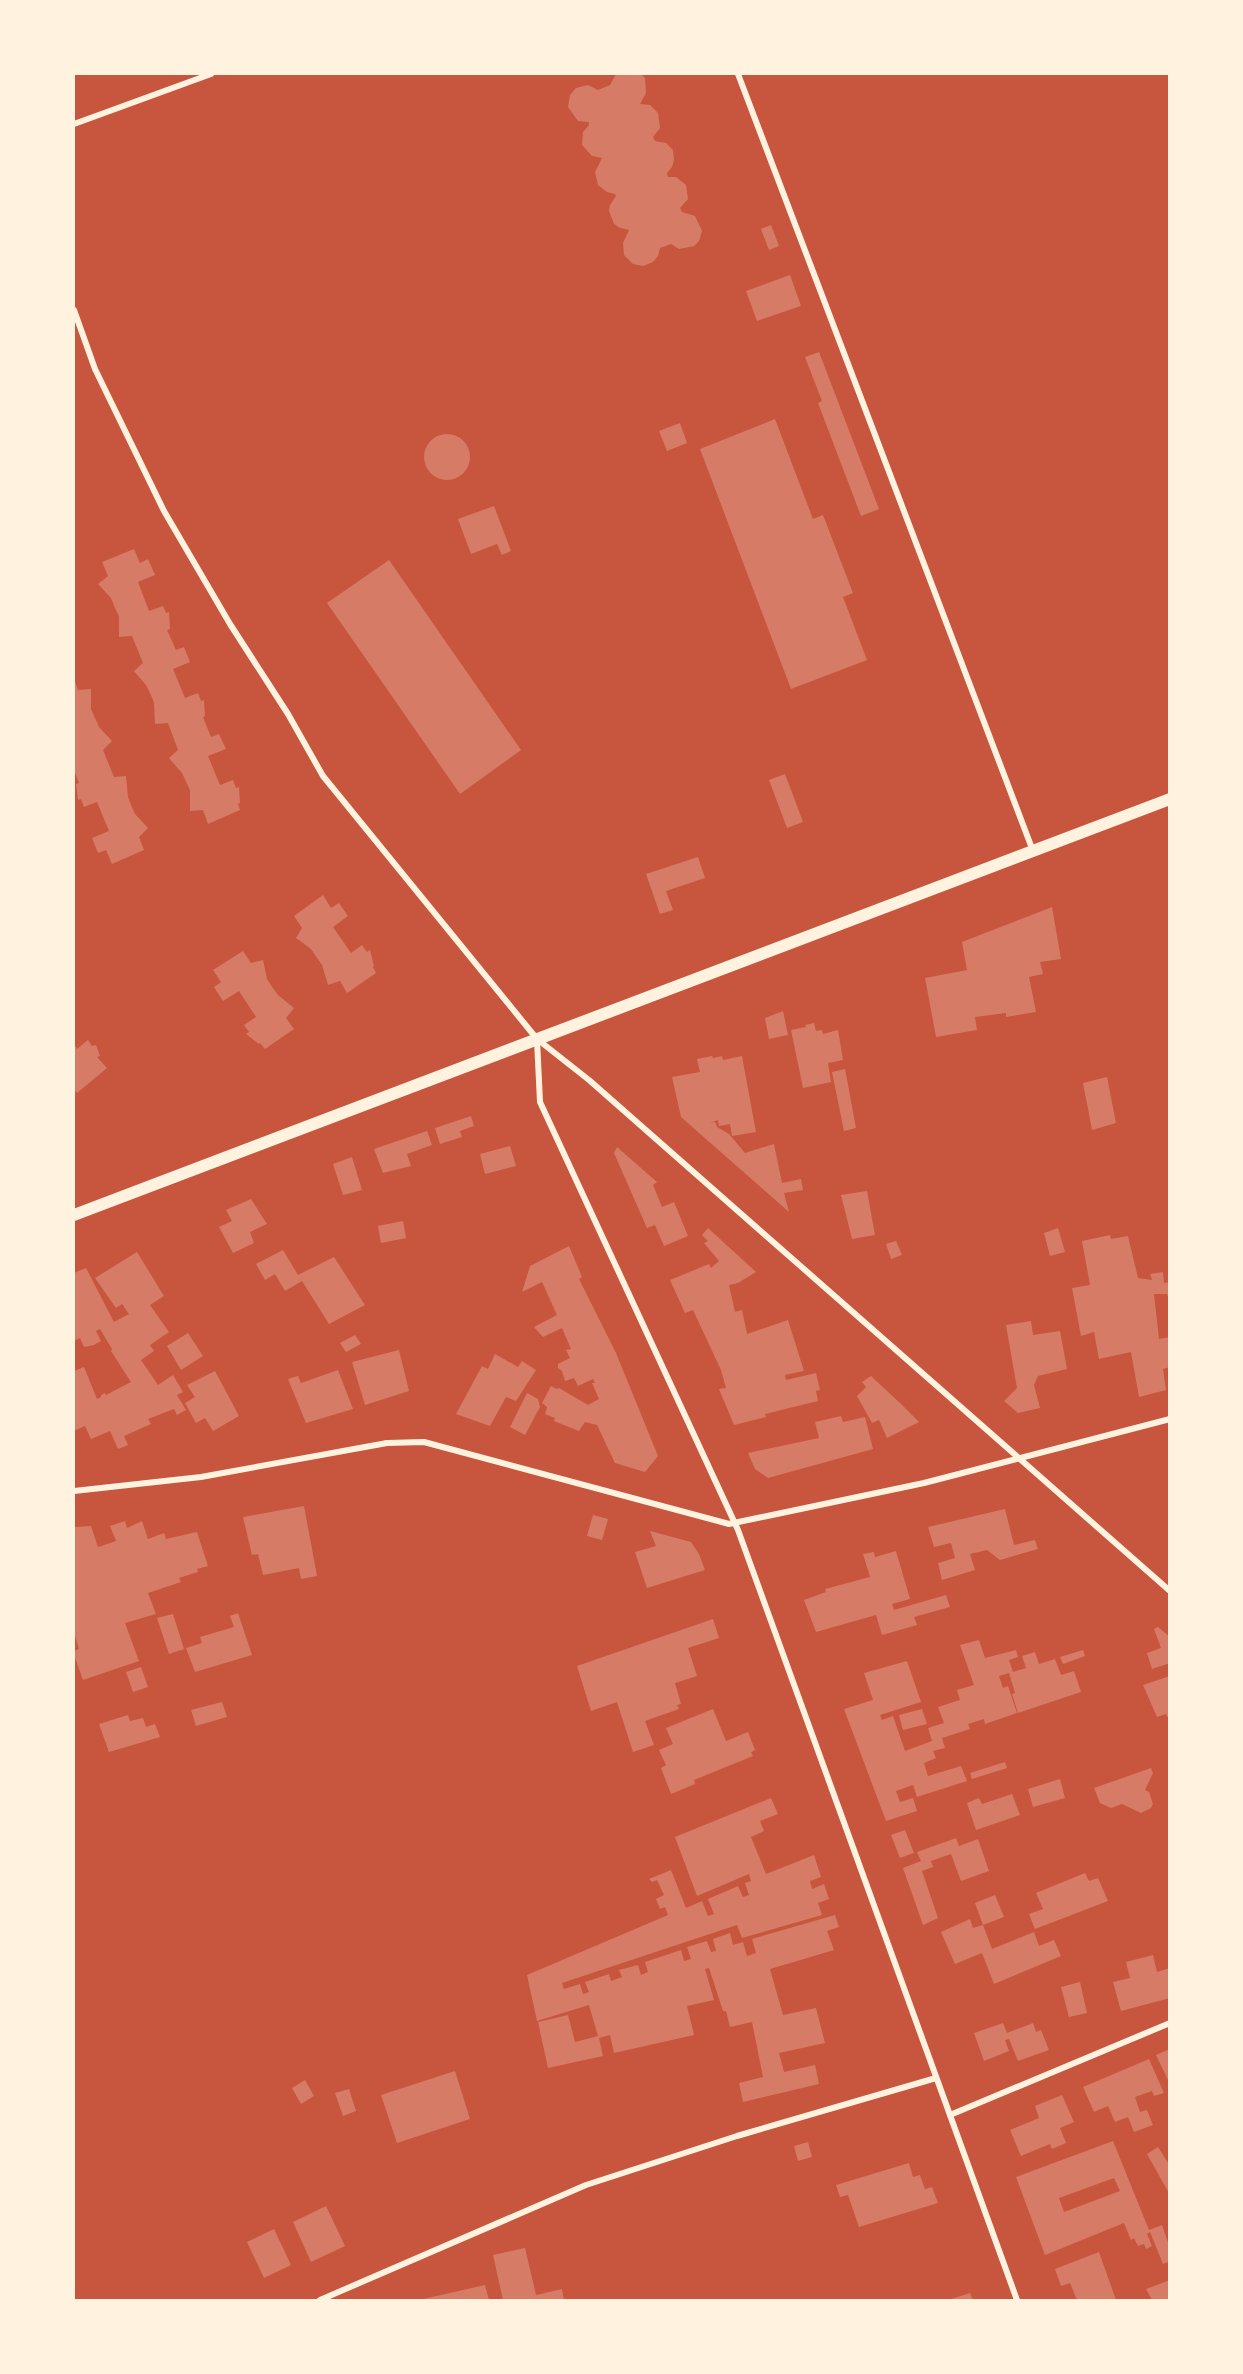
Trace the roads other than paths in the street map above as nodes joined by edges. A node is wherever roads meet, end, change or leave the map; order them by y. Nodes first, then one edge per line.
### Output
1 (211, 74) edge
2 (738, 74) edge
3 (74, 124) edge
4 (74, 310) edge
5 (1170, 799) edge
6 (1033, 851) junction
7 (537, 1039) junction
8 (74, 1215) edge
9 (1170, 1419) edge
10 (1019, 1458) junction
11 (74, 1491) edge
12 (734, 1522) junction
13 (1170, 1591) edge
14 (1170, 2024) edge
15 (936, 2078) junction
16 (950, 2115) junction
17 (320, 2301) edge
18 (1017, 2301) edge

1 - 3 street
2 - 6 street
4 - 7 street
5 - 6 main road
6 - 7 main road
7 - 8 main road
7 - 10 street
7 - 12 street
9 - 10 street
10 - 12 street
10 - 13 street
11 - 12 street
12 - 15 street
14 - 16 street
15 - 16 street
15 - 17 street
16 - 18 street

